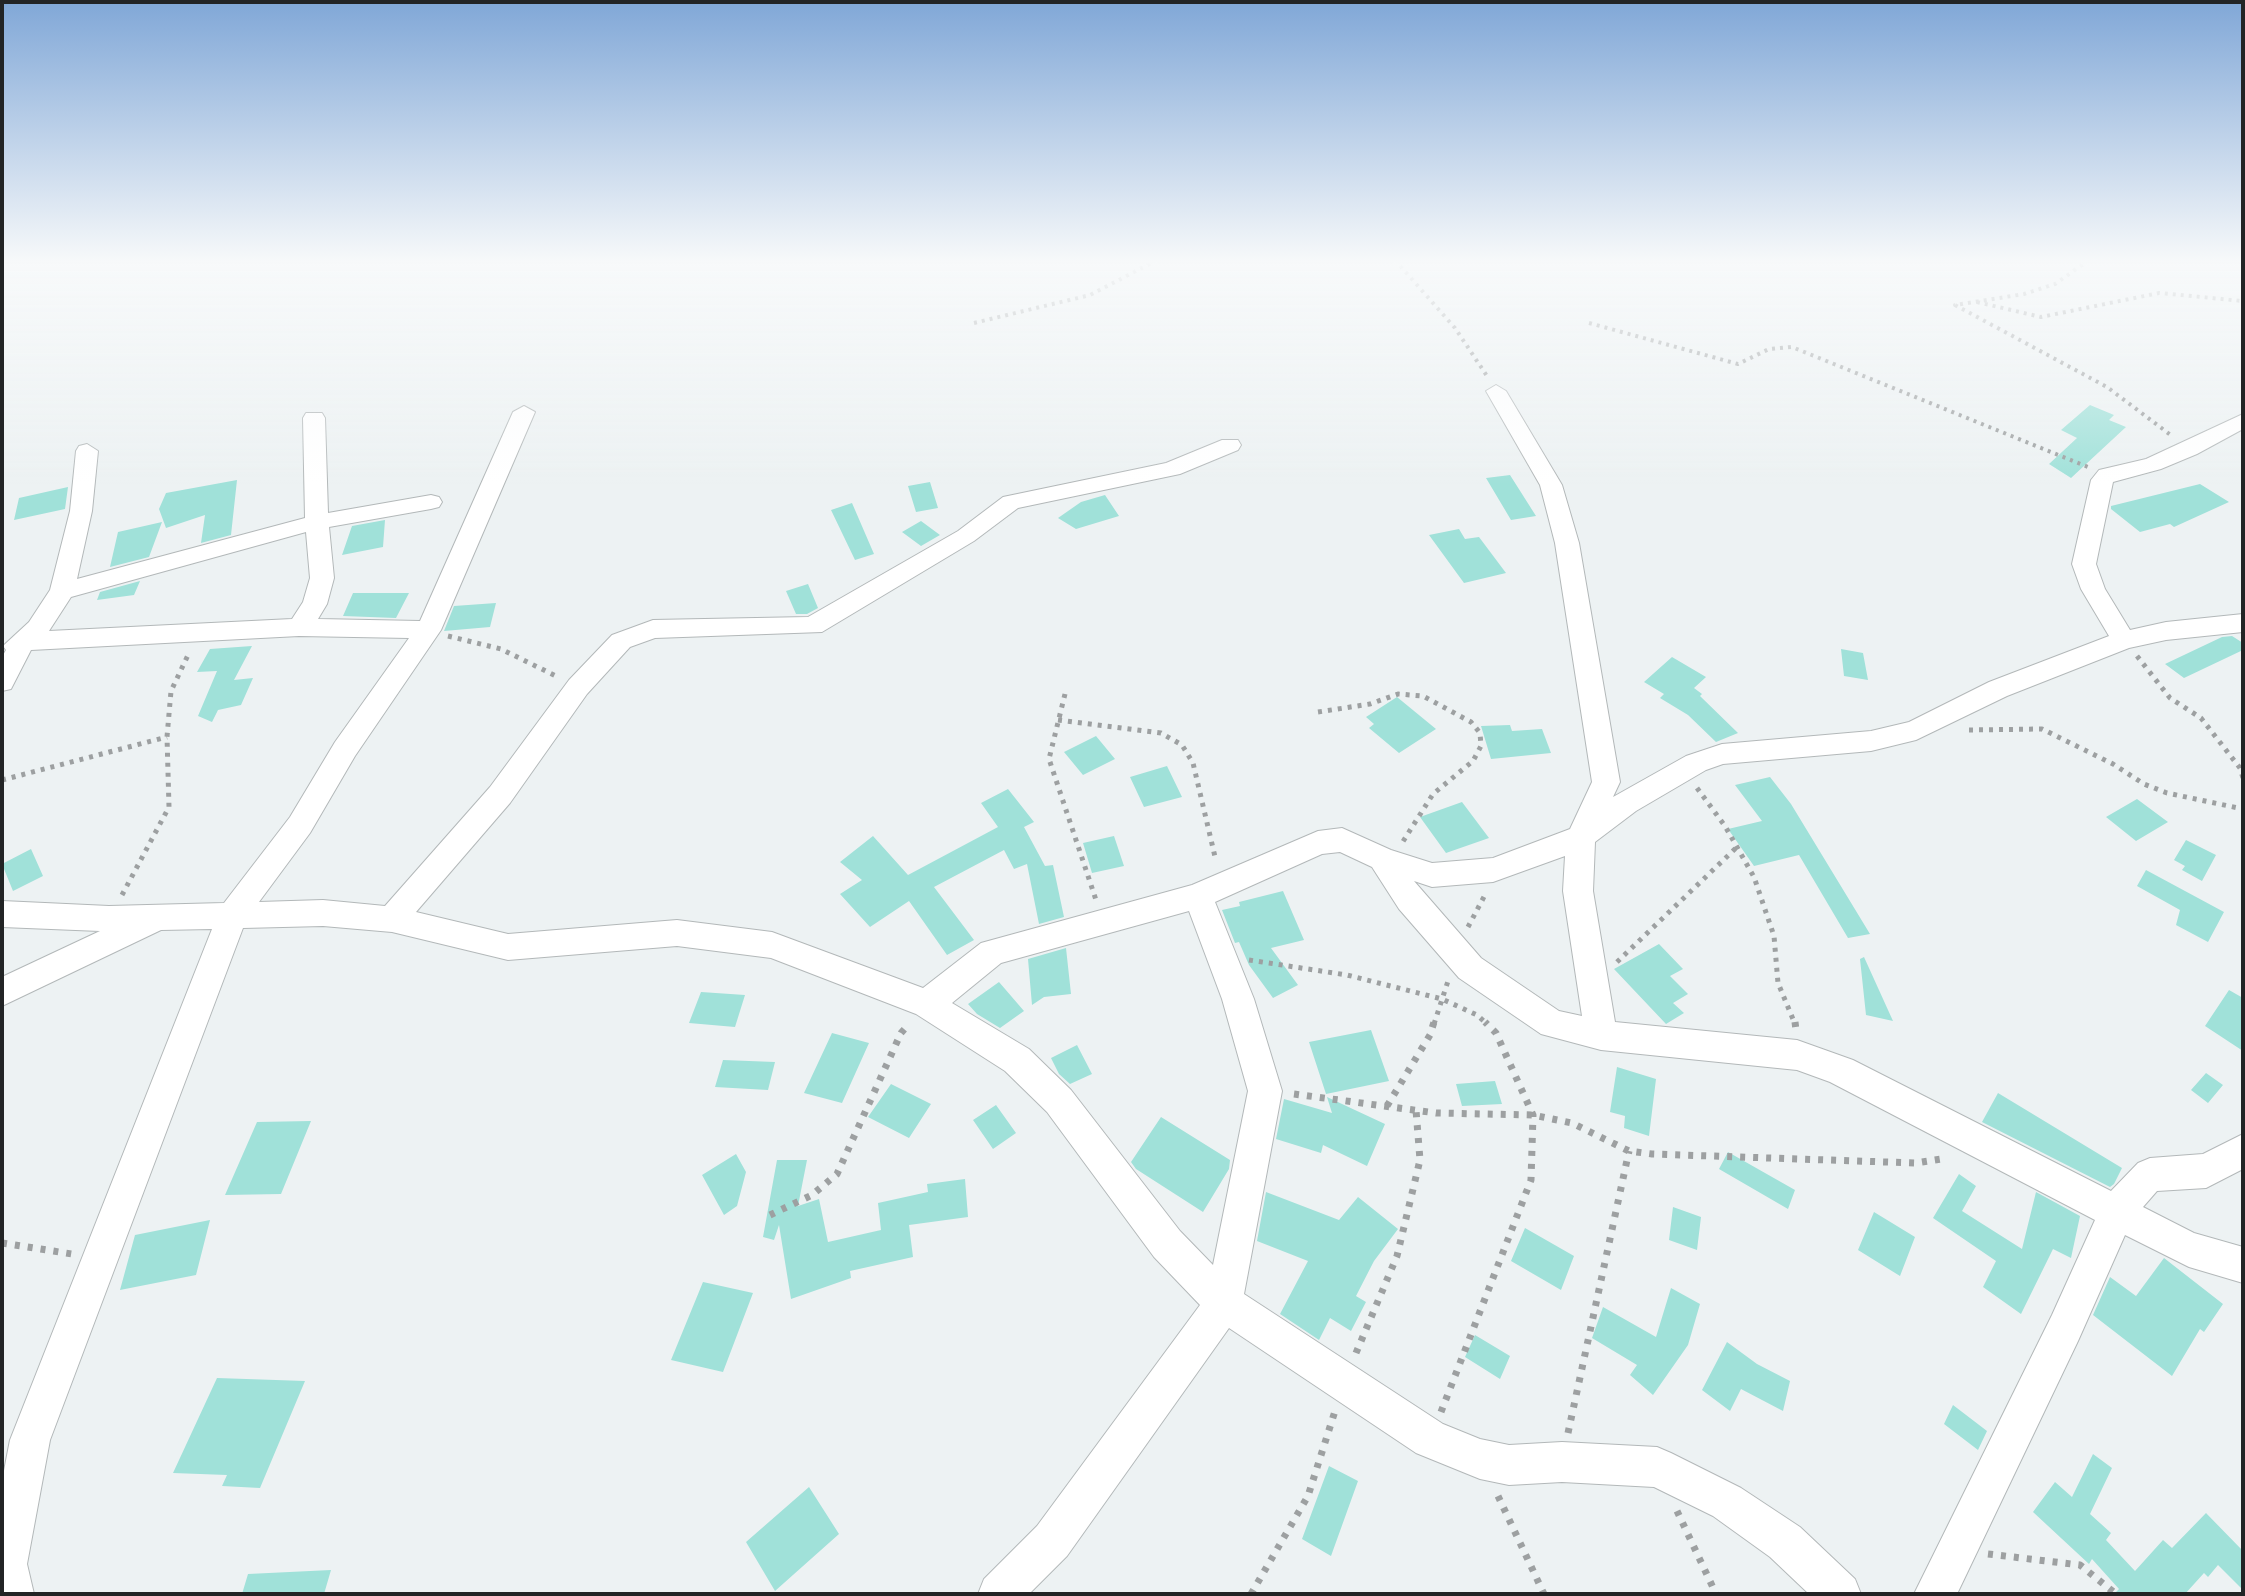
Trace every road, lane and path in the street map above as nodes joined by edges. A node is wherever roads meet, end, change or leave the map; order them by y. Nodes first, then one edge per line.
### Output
1 (1459, 334) edge
2 (1631, 334) edge
3 (2010, 334) edge
4 (1496, 391) joint
5 (524, 412) dead end
6 (314, 418) dead end
7 (2243, 420) edge
8 (1230, 445) dead end
9 (2189, 449) junction
10 (87, 451) dead end
11 (2107, 475) junction
12 (431, 502) dead end
13 (317, 522) junction
14 (62, 591) junction
15 (2243, 623) edge
16 (299, 627) junction
17 (428, 630) junction
18 (197, 634) junction
19 (2124, 640) junction
20 (12, 648) edge
21 (2, 682) edge
22 (578, 687) junction
23 (1065, 694) dead end
24 (1318, 712) dead end
25 (1058, 720) junction
26 (1916, 730) junction
27 (167, 737) junction
28 (1684, 770) junction
29 (2243, 778) edge
30 (2, 780) edge
31 (2243, 809) edge
32 (1581, 837) junction
33 (1737, 847) junction
34 (1390, 862) junction
35 (1504, 866) junction
36 (1208, 891) junction
37 (2, 914) edge
38 (233, 914) junction
39 (165, 915) junction
40 (109, 919) junction
41 (392, 919) junction
42 (1103, 920) junction
43 (1457, 954) junction
44 (1222, 955) junction
45 (1593, 984) junction
46 (2, 992) edge
47 (1442, 999) junction
48 (927, 1004) junction
49 (1601, 1035) junction
50 (1797, 1055) junction
51 (1265, 1091) junction
52 (1387, 1106) junction
53 (1416, 1110) junction
54 (1533, 1115) junction
55 (1995, 1150) junction
56 (1629, 1151) junction
57 (2243, 1151) edge
58 (2117, 1211) junction
59 (770, 1215) dead end
60 (2, 1243) edge
61 (101, 1259) junction
62 (2243, 1265) edge
63 (1224, 1303) junction
64 (1343, 1383) junction
65 (1430, 1439) junction
66 (1480, 1459) junction
67 (1562, 1462) junction
68 (1657, 1467) junction
69 (1954, 1555) junction
70 (13, 1594) edge
71 (999, 1594) edge
72 (1251, 1594) edge
73 (1544, 1594) edge
74 (1716, 1594) edge
75 (1840, 1594) edge
76 (1935, 1594) edge
77 (2116, 1594) edge

1 - 4 path
2 - 11 path
3 - 9 path
4 - 32 street
5 - 17 street
6 - 13 street
7 - 9 street
8 - 22 street
9 - 11 street
10 - 14 street
11 - 19 street
12 - 13 street
13 - 14 street
13 - 16 street
14 - 20 street
15 - 19 street
16 - 17 street
16 - 18 street
17 - 22 path
17 - 38 street
18 - 20 street
18 - 27 path
19 - 26 street
19 - 29 path
20 - 21 street
22 - 41 street
23 - 25 path
24 - 34 path
25 - 36 path
25 - 42 path
26 - 28 street
26 - 31 path
27 - 30 path
27 - 40 path
28 - 32 street
28 - 33 path
32 - 35 street
32 - 45 street
33 - 45 path
33 - 50 path
34 - 35 street
34 - 36 street
34 - 43 street
35 - 43 path
36 - 42 street
36 - 44 street
37 - 40 street
38 - 39 street
38 - 41 street
38 - 61 street
39 - 40 street
39 - 46 street
41 - 48 street
42 - 48 street
43 - 47 path
43 - 49 street
44 - 47 path
44 - 51 street
45 - 49 street
47 - 52 path
47 - 54 path
48 - 59 path
48 - 63 street
49 - 50 street
50 - 55 street
51 - 52 path
51 - 63 street
52 - 53 path
53 - 54 path
53 - 64 path
54 - 56 path
54 - 65 path
55 - 56 path
55 - 58 street
56 - 67 path
57 - 58 street
58 - 62 street
58 - 69 street
60 - 61 path
61 - 70 street
63 - 64 street
63 - 71 street
64 - 65 street
64 - 72 path
65 - 66 street
66 - 67 street
66 - 73 path
67 - 68 street
68 - 74 path
68 - 75 street
69 - 76 street
69 - 77 path

